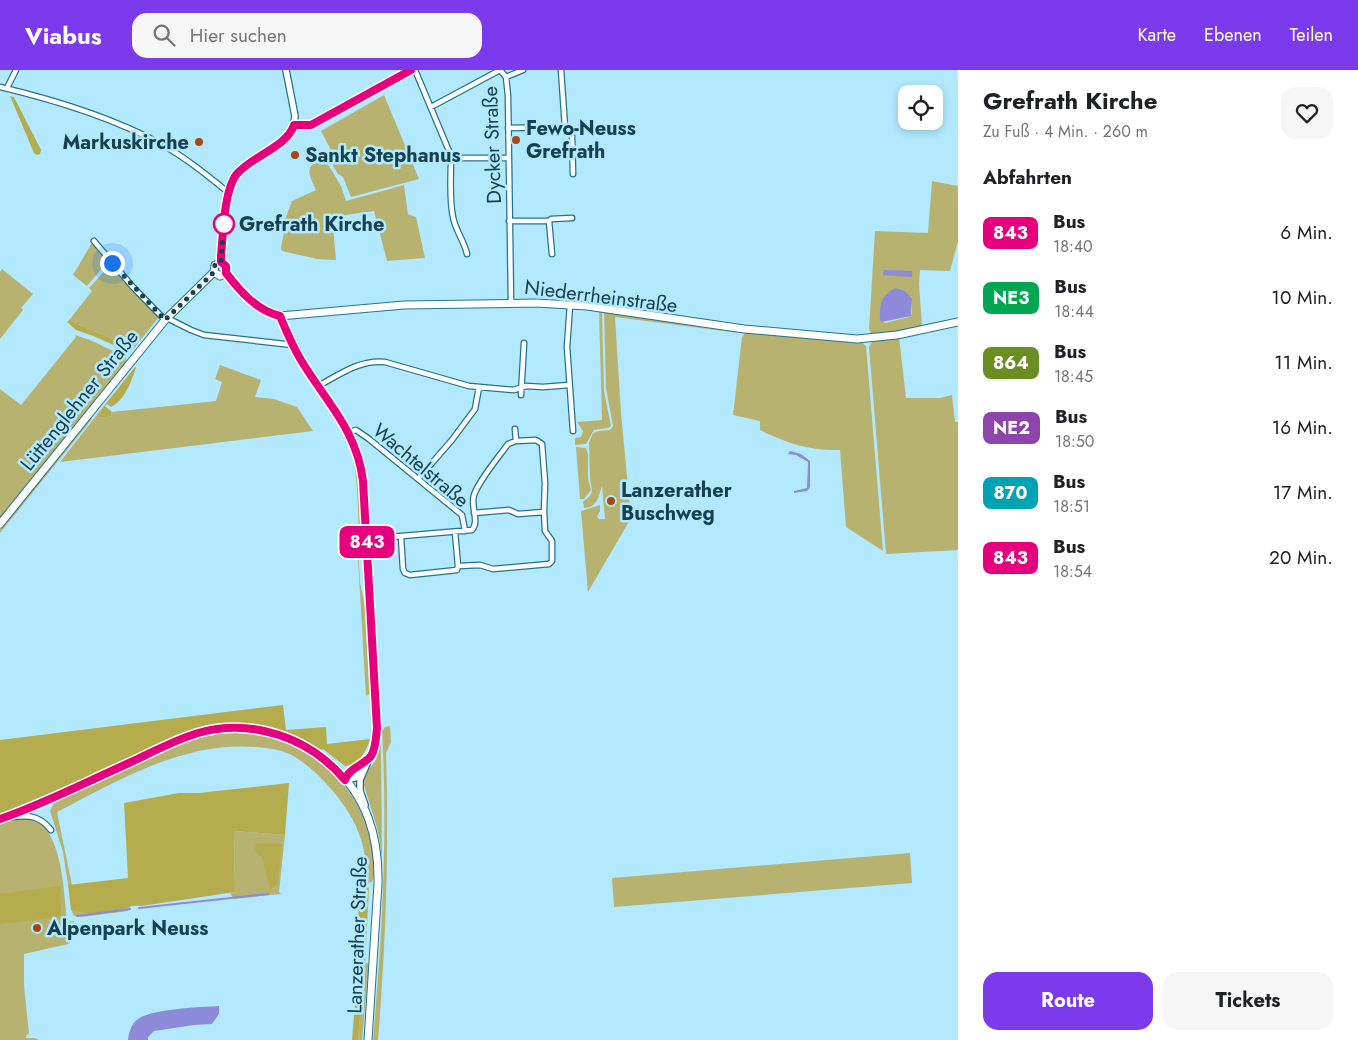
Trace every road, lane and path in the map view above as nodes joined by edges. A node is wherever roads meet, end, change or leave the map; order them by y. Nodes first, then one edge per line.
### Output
1 (16, 70) edge
2 (286, 70) edge
3 (410, 70) edge
4 (415, 70) edge
5 (500, 70) edge
6 (523, 70) edge
7 (561, 70) edge
8 (506, 77) junction
9 (0, 87) edge
10 (7, 88) junction
11 (432, 107) junction
12 (294, 125) junction
13 (565, 127) junction
14 (508, 128) junction
15 (451, 158) junction
16 (508, 158) junction
17 (573, 174) dead end
18 (229, 193) junction
19 (572, 218) dead end
20 (509, 221) junction
21 (549, 221) junction
22 (94, 241) dead end
23 (467, 254) dead end
24 (552, 254) dead end
25 (221, 262) junction
26 (214, 272) junction
27 (226, 273) junction
28 (511, 302) junction
29 (570, 305) junction
30 (280, 316) junction
31 (166, 319) junction
32 (958, 322) edge
33 (524, 343) dead end
34 (293, 345) junction
35 (318, 386) junction
36 (569, 386) junction
37 (480, 387) junction
38 (522, 387) junction
39 (521, 395) dead end
40 (515, 429) dead end
41 (573, 431) dead end
42 (349, 432) junction
43 (516, 441) junction
44 (418, 479) junction
45 (544, 512) junction
46 (474, 513) junction
47 (0, 524) edge
48 (465, 531) junction
49 (456, 532) junction
50 (401, 537) junction
51 (366, 539) junction
52 (458, 566) junction
53 (370, 757) junction
54 (364, 770) junction
55 (345, 780) junction
56 (367, 814) junction
57 (1, 818) edge
58 (51, 830) dead end
59 (368, 1040) edge

1 - 10 street
2 - 12 street
3 - 12 street
4 - 11 street
5 - 8 street, Dycker Straße
5 - 11 street
6 - 8 street
7 - 13 street
8 - 14 street, Dycker Straße
9 - 10 street
10 - 18 street
11 - 15 street
12 - 18 street
13 - 14 street
13 - 17 street
14 - 16 street, Dycker Straße
15 - 16 street
15 - 23 street
16 - 20 street, Dycker Straße
18 - 25 street
19 - 21 street, Dycker Straße
20 - 21 street, Dycker Straße
20 - 28 street, Dycker Straße
21 - 24 street
22 - 31 street, Lüttenglehner Straße
25 - 26 main road
25 - 27 main road
26 - 27 main road
26 - 31 main road, Lüttenglehner Straße
27 - 30 main road, Niederrheinstraße
28 - 29 main road, Niederrheinstraße
28 - 30 main road, Niederrheinstraße
29 - 32 main road, Niederrheinstraße
29 - 36 street
30 - 34 street
31 - 34 street
31 - 47 main road, Lüttenglehner Straße
33 - 38 street
34 - 35 street
35 - 37 street
35 - 42 street
36 - 38 street
36 - 41 street
37 - 38 street
37 - 44 street
38 - 39 street
40 - 43 street
42 - 44 street, Wachtelstraße
42 - 51 street
43 - 45 street
43 - 46 street, Wachtelstraße
44 - 48 street, Wachtelstraße
45 - 46 street
45 - 52 street
46 - 48 street, Wachtelstraße
48 - 49 street, Wachtelstraße
49 - 50 street, Wachtelstraße
49 - 52 street
50 - 51 street, Wachtelstraße
50 - 52 street
51 - 53 street
53 - 54 street
53 - 55 street
54 - 55 street
54 - 56 street
55 - 56 main road, Lanzerather Straße
55 - 57 main road, Lanzerather Straße
56 - 59 main road, Lanzerather Straße
57 - 58 street

